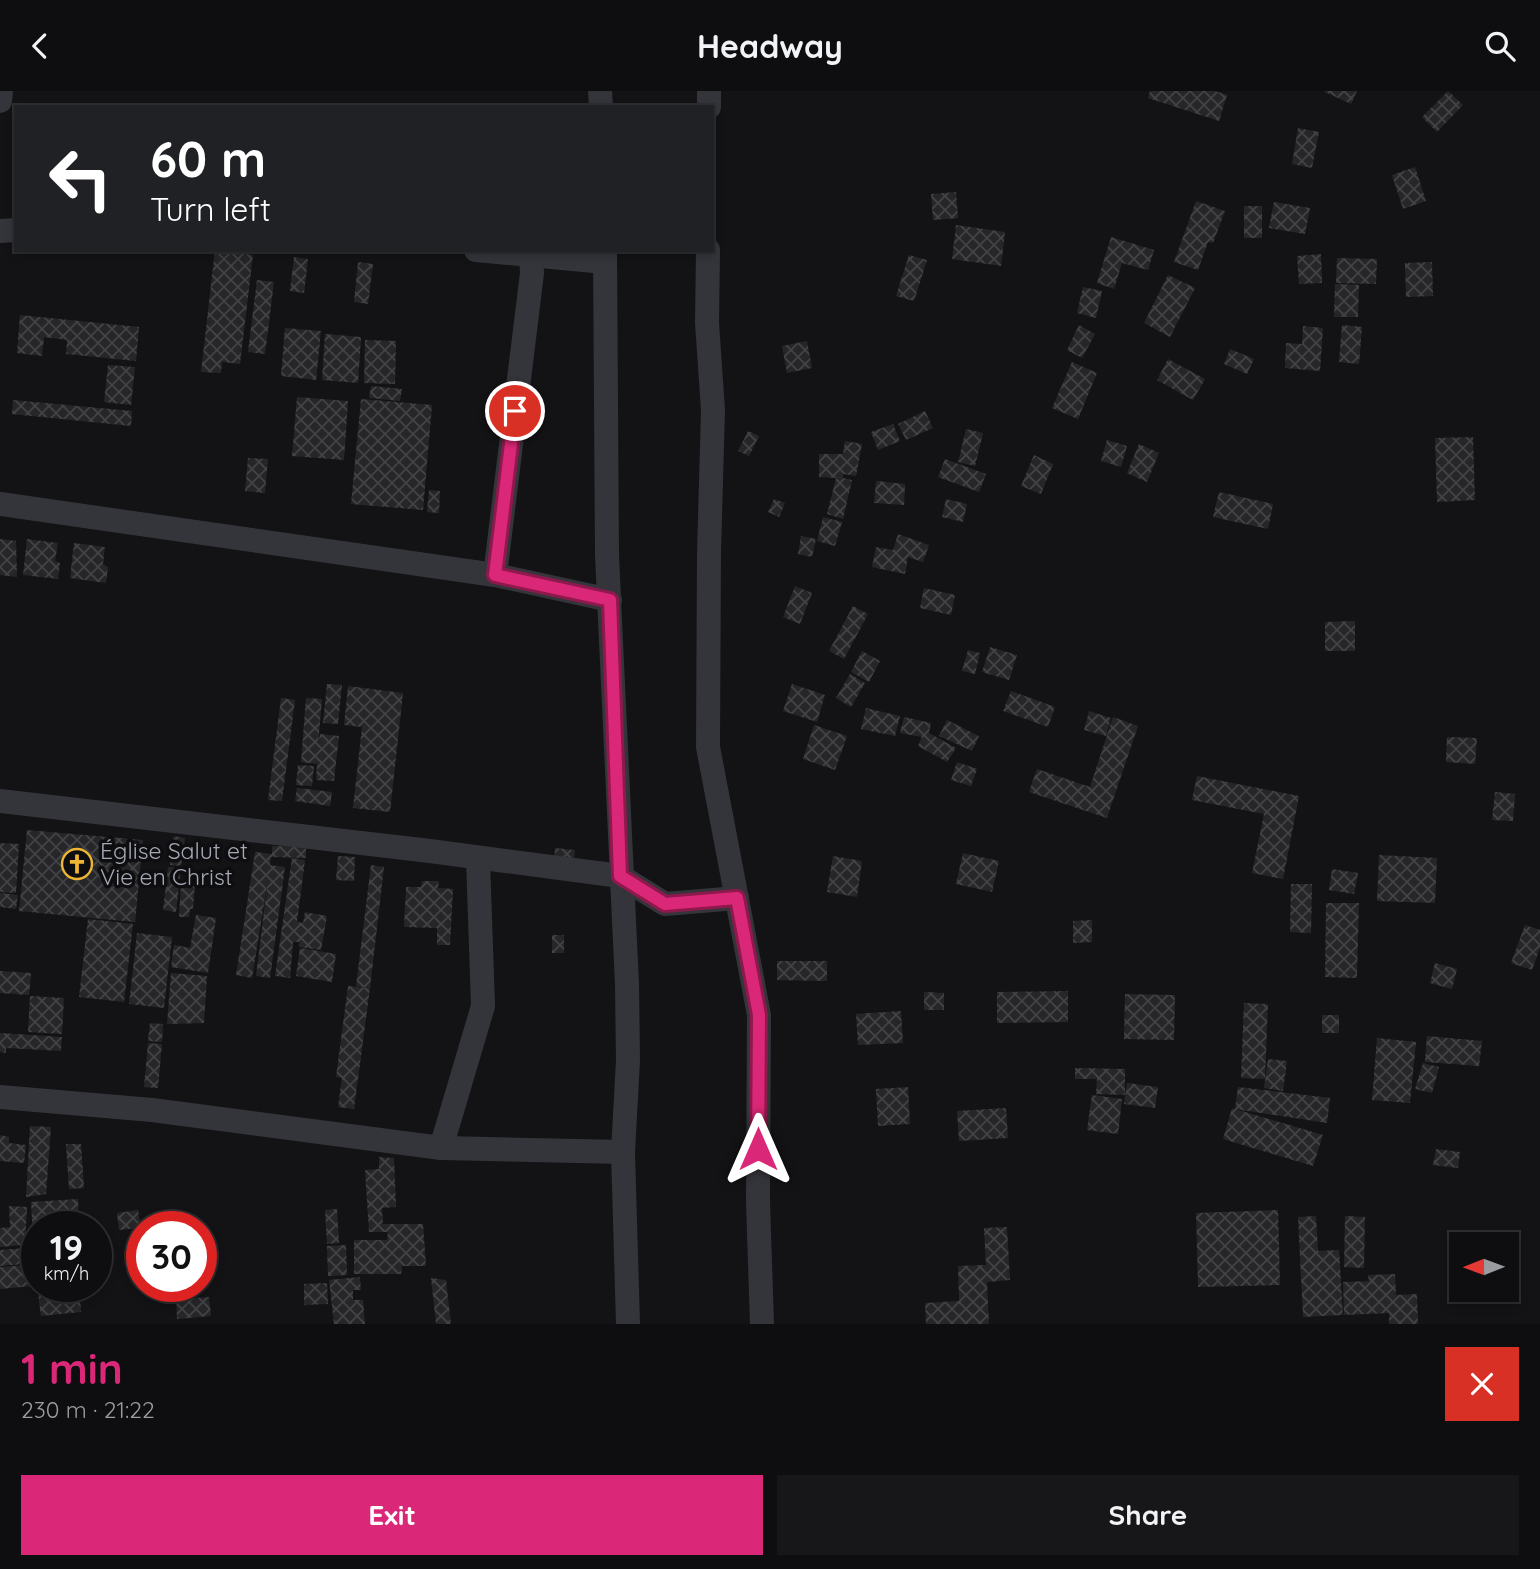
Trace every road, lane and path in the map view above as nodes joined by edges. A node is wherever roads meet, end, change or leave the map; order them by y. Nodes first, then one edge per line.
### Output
1 (1, 91) edge
2 (0, 101) edge
3 (504, 252) edge
4 (708, 252) edge
5 (531, 254) junction
6 (606, 256) edge
7 (0, 504) edge
8 (495, 575) junction
9 (610, 600) junction
10 (0, 801) edge
11 (478, 859) junction
12 (620, 876) junction
13 (737, 898) junction
14 (0, 1097) edge
15 (441, 1148) junction
16 (623, 1152) junction
17 (628, 1324) edge
18 (762, 1324) edge

1 - 2 street
3 - 5 street
4 - 13 street
5 - 6 street
5 - 8 street
6 - 9 street
7 - 8 street
8 - 9 street
9 - 12 street
10 - 11 street
11 - 12 street
11 - 15 street
12 - 13 street
12 - 16 street
13 - 18 street
14 - 15 street
15 - 16 street
16 - 17 street

